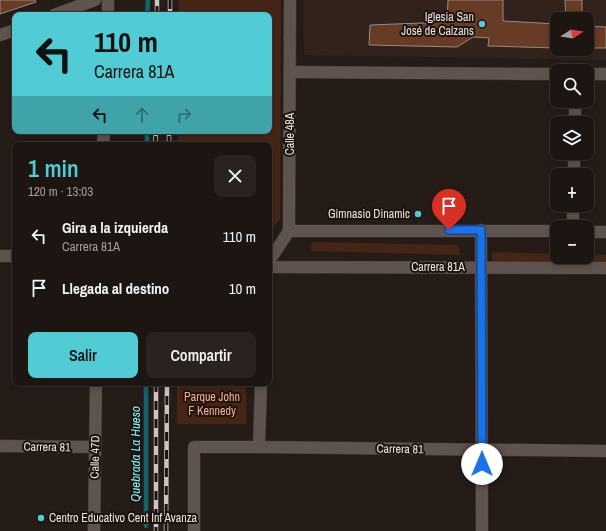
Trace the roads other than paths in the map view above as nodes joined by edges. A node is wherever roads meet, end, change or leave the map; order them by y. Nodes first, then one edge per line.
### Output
1 (94, 0) edge
2 (108, 0) edge
3 (290, 0) edge
4 (62, 12) edge
5 (108, 12) edge
6 (12, 31) edge
7 (0, 36) edge
8 (291, 72) junction
9 (550, 74) edge
10 (594, 74) edge
11 (606, 74) edge
12 (481, 230) junction
13 (290, 231) junction
14 (550, 232) edge
15 (594, 232) edge
16 (606, 232) edge
17 (0, 256) edge
18 (12, 256) edge
19 (272, 257) edge
20 (272, 267) edge
21 (481, 267) junction
22 (606, 268) edge
23 (96, 386) edge
24 (261, 386) edge
25 (0, 446) edge
26 (95, 447) junction
27 (260, 447) junction
28 (482, 450) junction
29 (606, 451) edge
30 (94, 531) edge
31 (194, 531) edge
32 (482, 531) edge

1 - 4 street
2 - 5 street
3 - 8 street, Calle 48A
6 - 7 street
8 - 9 street
8 - 13 street, Calle 48A
10 - 11 street
12 - 13 street
12 - 14 street
12 - 21 street
13 - 19 street
15 - 16 street
17 - 18 street
20 - 21 street, Carrera 81A
21 - 22 street, Carrera 81A
21 - 28 street
23 - 26 street, Calle 47D
24 - 27 street
25 - 26 street, Carrera 81
26 - 30 street, Calle 47D
27 - 28 street, Carrera 81
27 - 31 street, Carrera 81
28 - 29 street, Carrera 81
28 - 32 street

